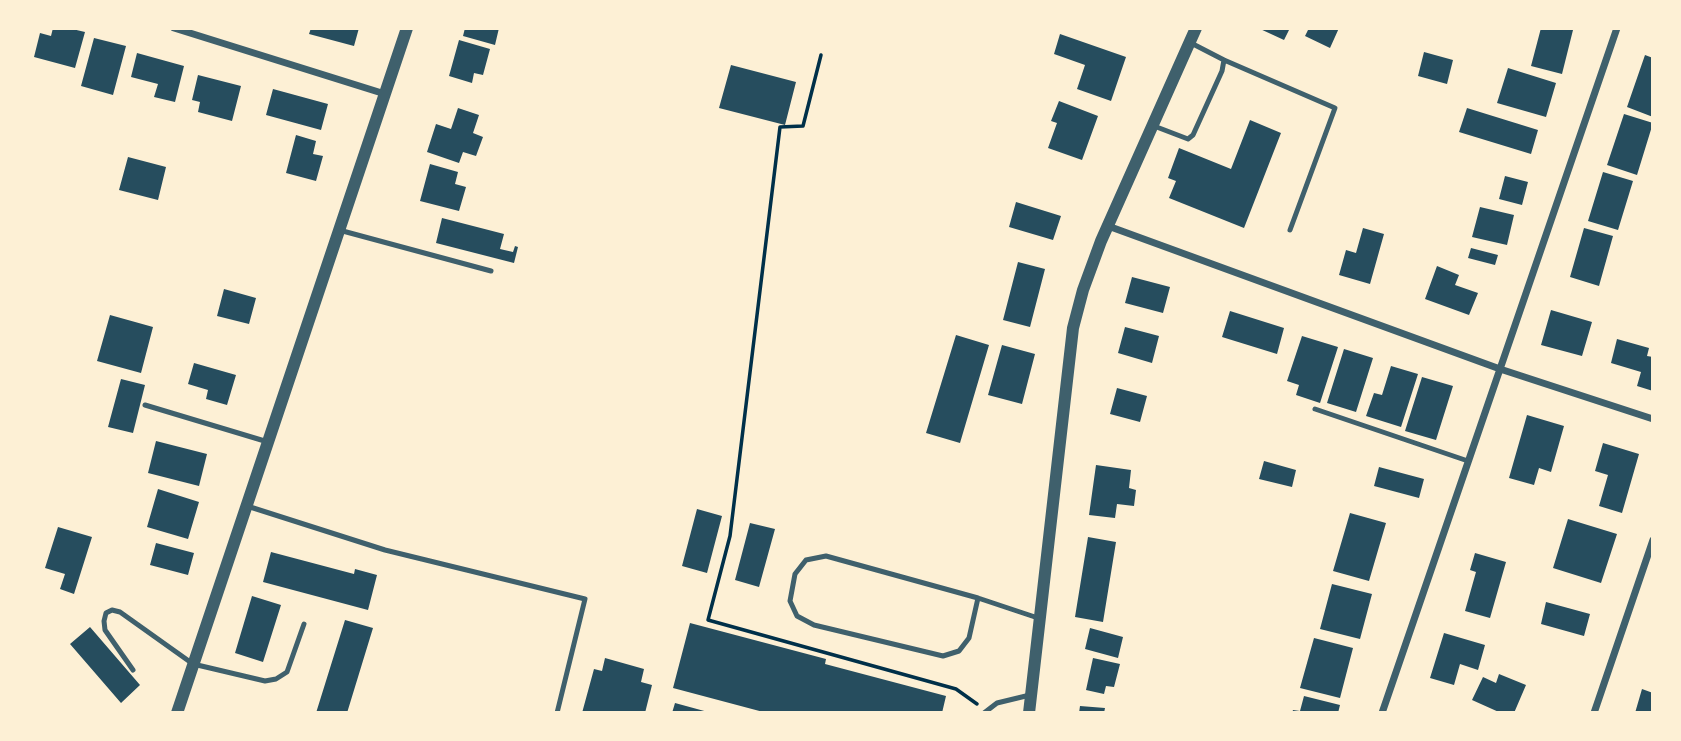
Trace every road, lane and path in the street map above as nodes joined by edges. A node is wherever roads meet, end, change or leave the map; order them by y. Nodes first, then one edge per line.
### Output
1 (174, 28) edge
2 (407, 28) edge
3 (1196, 28) edge
4 (1617, 28) edge
5 (1189, 42) junction
6 (821, 55) dead end
7 (1224, 60) junction
8 (385, 94) junction
9 (1151, 125) junction
10 (1108, 226) junction
11 (339, 230) junction
12 (1290, 230) dead end
13 (491, 271) dead end
14 (1500, 369) junction
15 (145, 405) dead end
16 (1315, 409) dead end
17 (1653, 419) edge
18 (268, 442) junction
19 (1468, 461) junction
20 (247, 506) junction
21 (1653, 540) edge
22 (978, 598) junction
23 (1038, 618) junction
24 (304, 624) dead end
25 (193, 664) junction
26 (133, 670) dead end
27 (1030, 695) junction
28 (985, 712) edge
29 (177, 713) edge
30 (558, 713) edge
31 (1029, 713) edge
32 (1382, 713) edge
33 (1594, 713) edge

1 - 8 street
2 - 8 street
3 - 5 street
4 - 14 street
5 - 7 lane
5 - 9 street
6 - 28 path
7 - 9 lane
7 - 12 lane
8 - 11 street
9 - 10 street
10 - 14 street
10 - 23 street
11 - 13 lane
11 - 18 street
14 - 17 street
14 - 19 street
15 - 18 lane
16 - 19 lane
18 - 20 street
19 - 32 street
20 - 25 street
20 - 30 lane
21 - 33 street
22 - 22 lane
22 - 23 lane
23 - 27 street
24 - 25 lane
25 - 26 lane
25 - 29 street
27 - 28 lane
27 - 31 street

